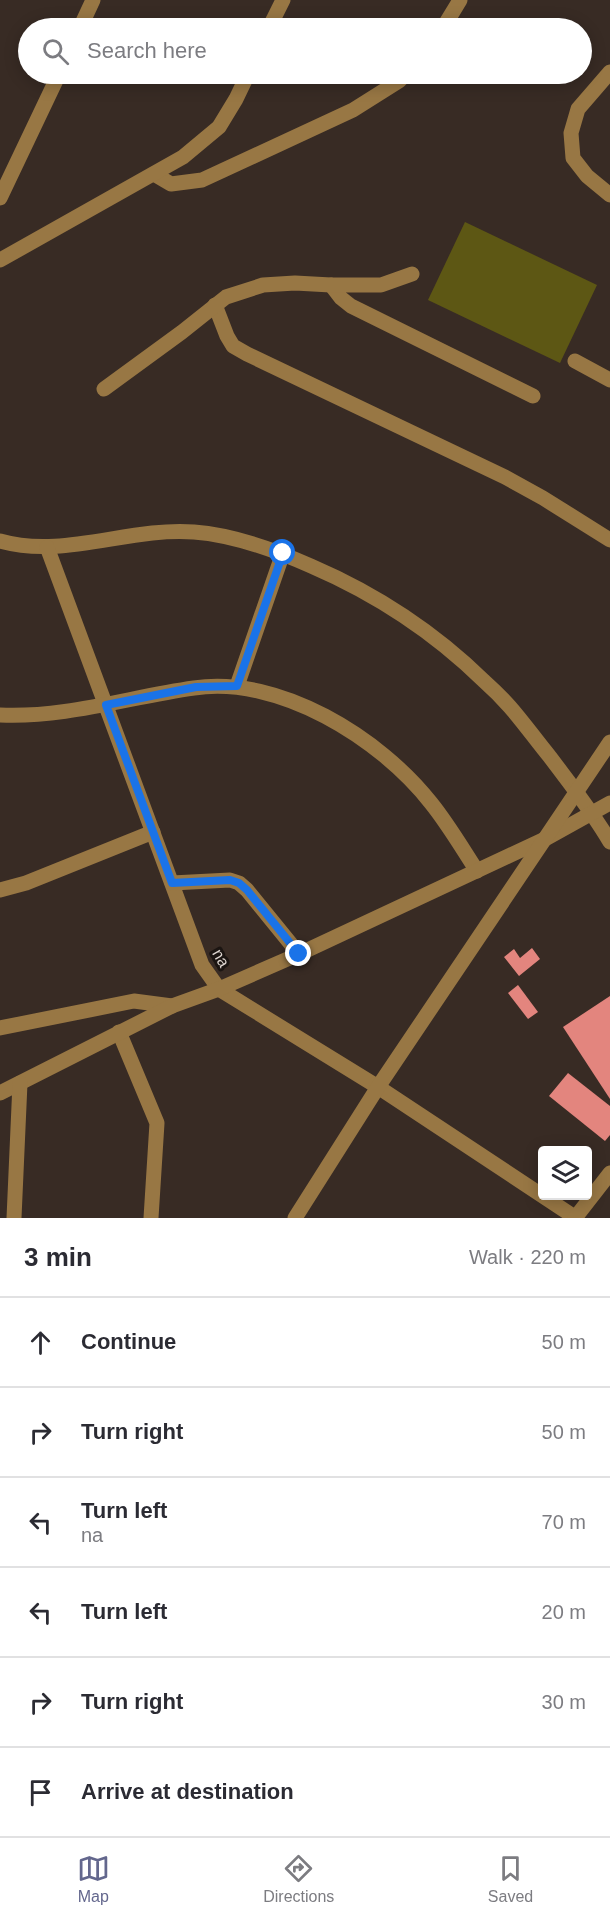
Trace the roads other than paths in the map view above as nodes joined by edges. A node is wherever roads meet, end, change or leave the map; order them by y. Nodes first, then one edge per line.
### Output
1 (93, 0) edge
2 (283, 0) edge
3 (460, 0) edge
4 (85, 18) edge
5 (274, 18) edge
6 (448, 18) edge
7 (610, 72) edge
8 (54, 84) edge
9 (243, 84) edge
10 (394, 84) edge
11 (153, 174) junction
12 (610, 194) edge
13 (0, 198) edge
14 (0, 260) edge
15 (412, 274) dead end
16 (331, 285) junction
17 (215, 305) junction
18 (575, 361) dead end
19 (610, 380) edge
20 (104, 389) dead end
21 (533, 396) dead end
22 (610, 540) edge
23 (0, 541) edge
24 (47, 547) junction
25 (283, 553) junction
26 (237, 686) junction
27 (106, 705) junction
28 (0, 715) edge
29 (610, 742) edge
30 (578, 793) junction
31 (610, 803) edge
32 (592, 812) junction
33 (153, 832) junction
34 (547, 838) junction
35 (610, 842) edge
36 (477, 871) junction
37 (172, 883) junction
38 (0, 890) edge
39 (299, 954) junction
40 (219, 989) junction
41 (172, 1006) junction
42 (0, 1028) edge
43 (119, 1032) junction
44 (20, 1083) junction
45 (378, 1087) junction
46 (0, 1093) edge
47 (610, 1173) edge
48 (300, 1216) edge
49 (14, 1218) edge
50 (151, 1218) edge
51 (575, 1218) edge

1 - 4 street
2 - 5 street
3 - 6 street
7 - 12 street
8 - 13 street
9 - 11 street
10 - 11 street
11 - 14 street
15 - 16 street
16 - 17 street
16 - 21 street
17 - 20 street
17 - 22 street
18 - 19 street
23 - 24 street
24 - 25 street
24 - 27 street, na
25 - 26 street
25 - 30 street
26 - 27 street
26 - 36 street
27 - 28 street
27 - 33 street, na
29 - 30 street
30 - 32 street
30 - 34 street
31 - 32 street
32 - 34 street
32 - 35 street
33 - 37 street, na
33 - 38 street
34 - 36 street
34 - 45 street
36 - 39 street
37 - 39 street
37 - 40 street, na
39 - 40 street
40 - 41 street
40 - 45 street, na
41 - 42 street
41 - 43 street
43 - 44 street
43 - 50 street
44 - 46 street
44 - 49 street
45 - 48 street
45 - 51 street, na
47 - 51 street

